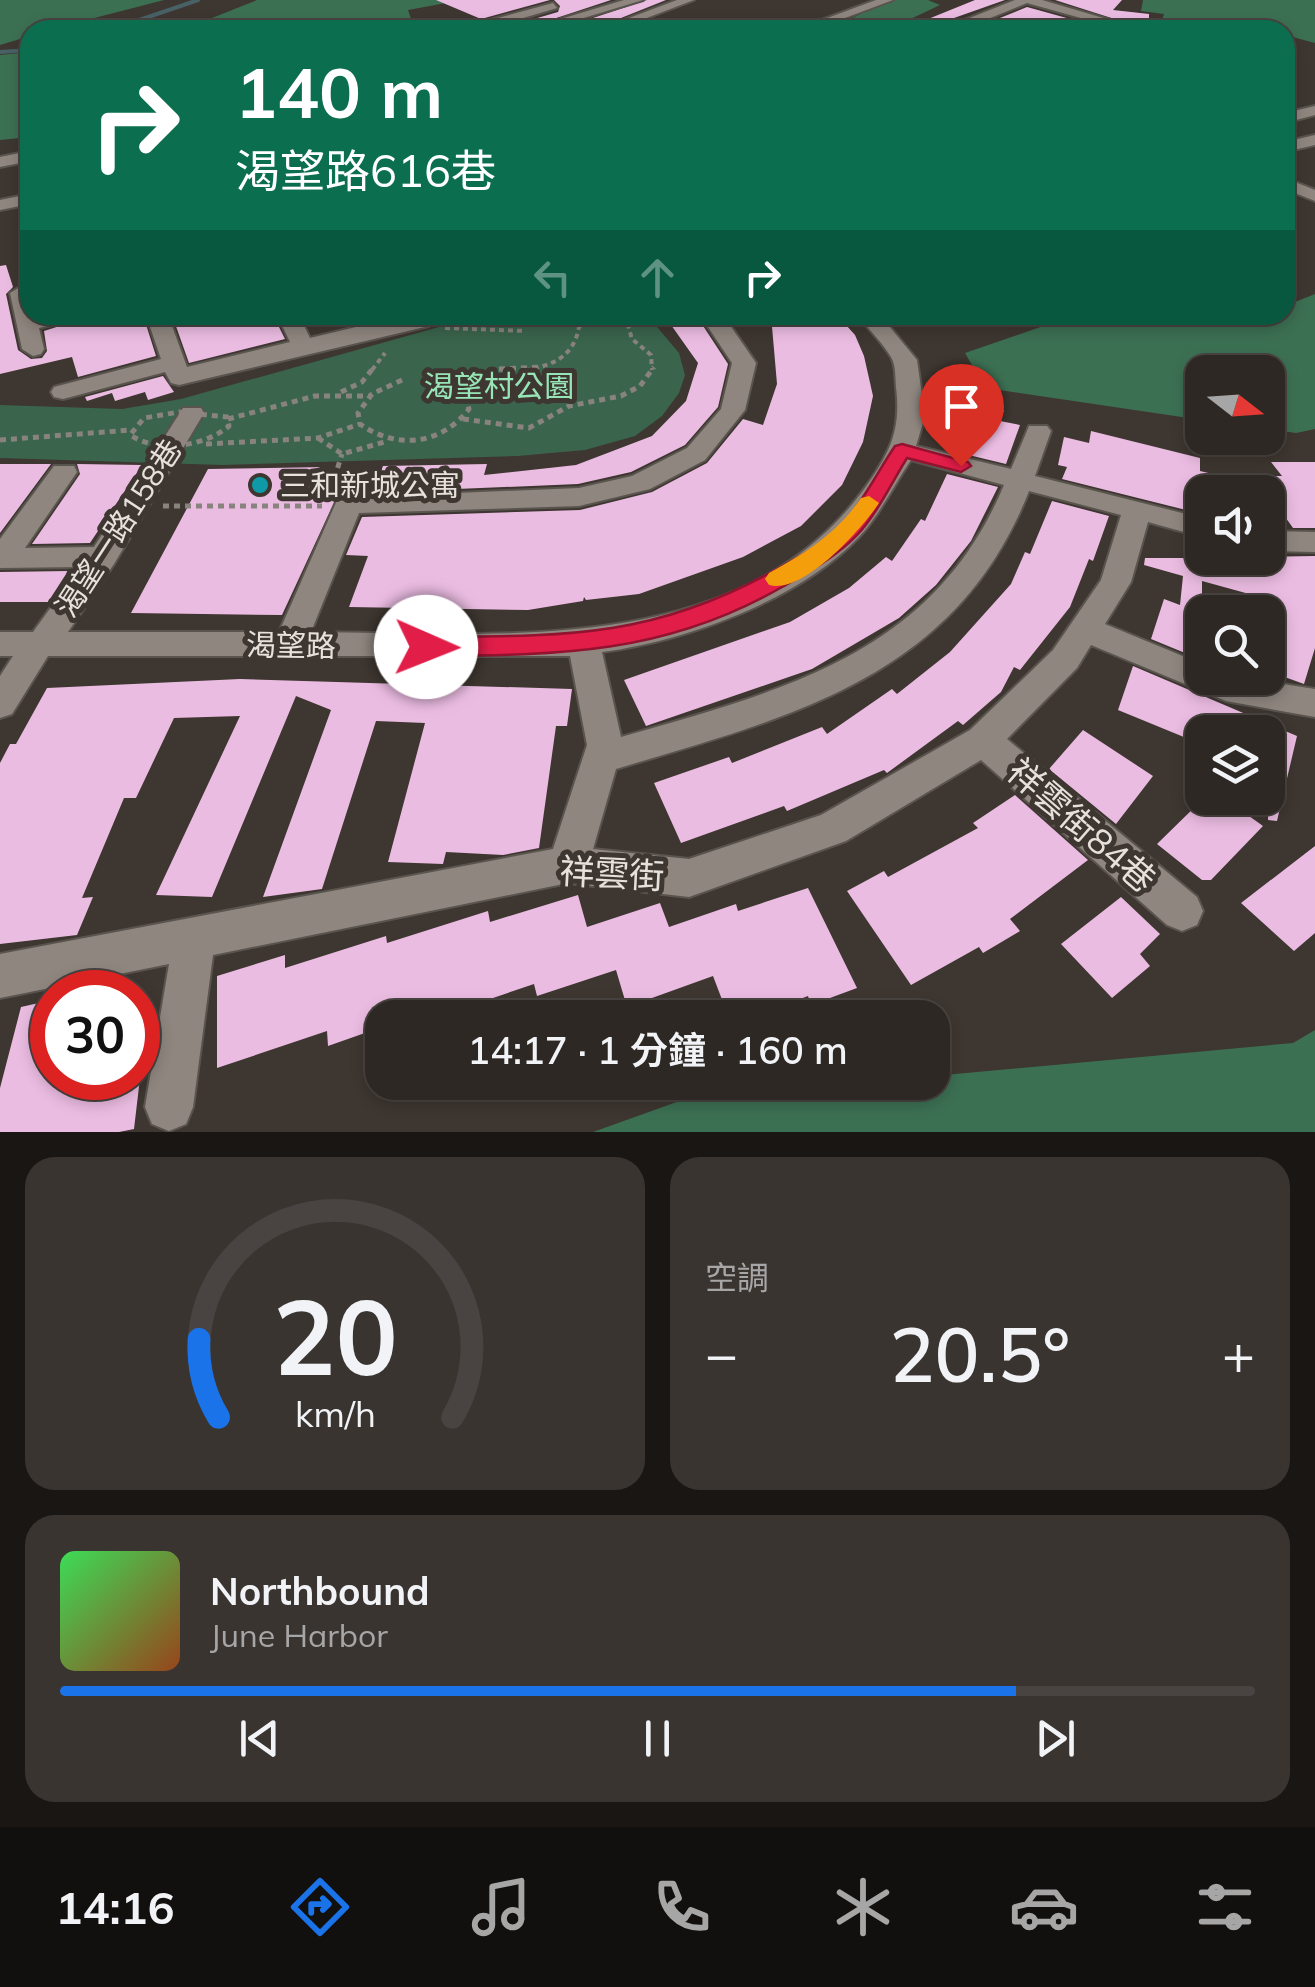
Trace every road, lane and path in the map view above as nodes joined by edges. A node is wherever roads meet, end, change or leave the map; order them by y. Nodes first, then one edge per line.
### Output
1 (637, 0) edge
2 (688, 0) edge
3 (887, 0) edge
4 (1027, 0) edge
5 (564, 3) dead end
6 (507, 20) edge
7 (566, 20) edge
8 (631, 20) edge
9 (830, 20) edge
10 (975, 20) edge
11 (1102, 20) edge
12 (28, 325) edge
13 (161, 325) edge
14 (293, 325) edge
15 (390, 325) edge
16 (583, 325) edge
17 (627, 325) edge
18 (720, 325) edge
19 (877, 325) edge
20 (303, 346) junction
21 (32, 349) dead end
22 (499, 368) dead end
23 (402, 380) dead end
24 (185, 382) junction
25 (463, 390) dead end
26 (63, 392) dead end
27 (370, 396) junction
28 (228, 419) dead end
29 (463, 419) junction
30 (360, 424) junction
31 (131, 430) dead end
32 (1038, 431) dead end
33 (318, 438) junction
34 (0, 440) edge
35 (391, 440) junction
36 (194, 443) dead end
37 (902, 450) junction
38 (342, 454) junction
39 (64, 472) dead end
40 (1020, 482) junction
41 (135, 506) junction
42 (1136, 513) junction
43 (1185, 523) edge
44 (1285, 541) edge
45 (1315, 542) edge
46 (102, 556) junction
47 (1, 558) edge
48 (1085, 628) junction
49 (583, 642) junction
50 (0, 644) edge
51 (41, 644) junction
52 (290, 644) junction
53 (1315, 703) edge
54 (0, 704) edge
55 (983, 740) junction
56 (601, 758) junction
57 (568, 865) junction
58 (1182, 910) dead end
59 (195, 934) junction
60 (0, 977) edge
61 (168, 1107) dead end

1 - 7 street
2 - 8 street
3 - 9 street
4 - 10 street
4 - 11 street
5 - 6 street
12 - 21 street
13 - 24 street
14 - 20 street
15 - 20 street
16 - 22 path
17 - 29 path
18 - 52 street
19 - 37 street, 渴望路
20 - 24 street
23 - 27 path
24 - 26 street
24 - 41 street, 渴望一路158巷
25 - 29 path
27 - 28 path
27 - 30 path
29 - 35 path
30 - 33 path
30 - 35 path
31 - 34 path
32 - 40 street
33 - 36 path
33 - 38 path
35 - 38 path
37 - 40 street
37 - 49 street, 渴望路
38 - 41 path
39 - 47 street
40 - 42 street
40 - 56 street
41 - 46 street, 渴望一路158巷
42 - 43 street
42 - 48 street, 祥雲街
44 - 45 street
46 - 47 street
46 - 51 street, 渴望一路158巷
48 - 53 street
48 - 55 street, 祥雲街
49 - 52 street, 渴望路
49 - 56 street
50 - 51 street, 渴望路
51 - 52 street, 渴望路
51 - 54 street, 渴望一路158巷
55 - 57 street, 祥雲街
55 - 58 street, 祥雲街84巷
56 - 57 street
57 - 59 street, 祥雲街
59 - 60 street, 祥雲街
59 - 61 street

